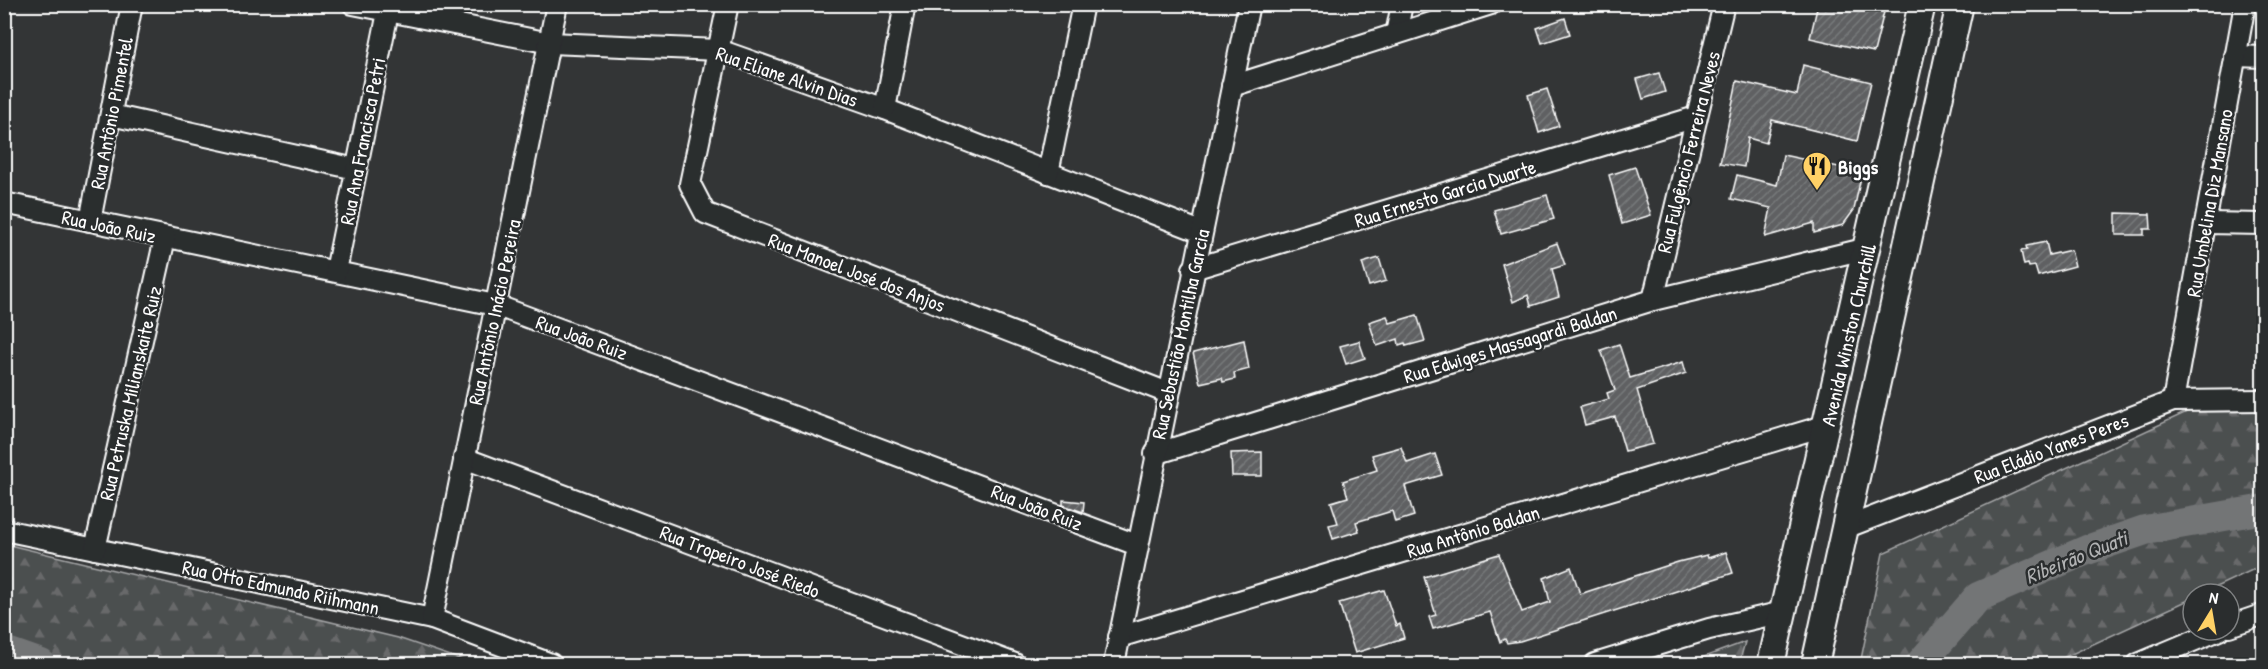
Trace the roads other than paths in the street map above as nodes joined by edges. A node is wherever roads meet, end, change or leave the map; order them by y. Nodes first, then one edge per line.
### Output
1 (132, 4) edge
2 (352, 4) edge
3 (557, 4) edge
4 (728, 4) edge
5 (905, 4) edge
6 (1083, 4) edge
7 (1249, 4) edge
8 (1402, 4) edge
9 (1491, 4) edge
10 (1724, 4) edge
11 (1922, 4) edge
12 (1959, 4) edge
13 (2244, 4) edge
14 (388, 12) junction
15 (1396, 34) junction
16 (550, 44) junction
17 (719, 50) junction
18 (2235, 56) junction
19 (2264, 57) edge
20 (1232, 86) junction
21 (885, 109) junction
22 (111, 116) junction
23 (1696, 117) junction
24 (356, 169) junction
25 (1048, 173) junction
26 (4, 203) edge
27 (90, 221) junction
28 (2206, 223) junction
29 (2264, 224) edge
30 (1200, 232) junction
31 (165, 238) junction
32 (1868, 248) junction
33 (1193, 269) junction
34 (336, 271) junction
35 (1897, 285) junction
36 (1653, 300) junction
37 (495, 305) junction
38 (1168, 393) junction
39 (2264, 400) edge
40 (2173, 401) junction
41 (1827, 425) junction
42 (1155, 454) junction
43 (465, 458) junction
44 (1845, 528) junction
45 (4, 530) edge
46 (1137, 545) junction
47 (95, 549) junction
48 (1784, 612) junction
49 (2264, 614) edge
50 (432, 619) junction
51 (2241, 622) edge
52 (1119, 637) junction
53 (2191, 642) edge
54 (552, 664) edge
55 (1015, 664) edge
56 (1114, 664) edge
57 (1595, 664) edge
58 (1771, 664) edge
59 (1815, 664) edge
60 (2138, 664) edge

1 - 22 street, Rua Antônio Pimentel
2 - 14 street, Rua Eliane Alvin Dias
3 - 16 street, Rua Antônio Inácio Pereira
4 - 17 street, Rua Manoel José dos Anjos
5 - 21 street
6 - 25 street
7 - 20 street, Rua Sebastião Montilha Garcia
8 - 15 street
9 - 15 street
10 - 23 street, Rua Fulgêncio Ferreira Neves
11 - 32 main road, Avenida Winston Churchill
12 - 35 main road, Avenida Winston Churchill
13 - 18 street, Rua Umbelina Diz Mansano
14 - 16 street, Rua Eliane Alvin Dias
14 - 24 street, Rua Ana Francisca Petri
15 - 20 street
16 - 17 street, Rua Eliane Alvin Dias
16 - 37 street, Rua Antônio Inácio Pereira
17 - 21 street, Rua Eliane Alvin Dias
17 - 38 street, Rua Manoel José dos Anjos
18 - 19 street
18 - 28 street, Rua Umbelina Diz Mansano
20 - 30 street, Rua Sebastião Montilha Garcia
21 - 25 street, Rua Eliane Alvin Dias
22 - 24 street
22 - 27 street, Rua Antônio Pimentel
23 - 33 street, Rua Ernesto Garcia Duarte
23 - 36 street, Rua Fulgêncio Ferreira Neves
24 - 34 street, Rua Ana Francisca Petri
25 - 30 street, Rua Eliane Alvin Dias
26 - 27 street, Rua João Ruiz
27 - 31 street, Rua João Ruiz
28 - 29 street
28 - 40 street, Rua Umbelina Diz Mansano
30 - 33 street, Rua Sebastião Montilha Garcia
31 - 34 street, Rua João Ruiz
31 - 47 street, Rua Petruska Milianskaite Ruiz
32 - 35 main road
32 - 36 street, Rua Edwiges Massagardi Baldan
32 - 41 main road, Avenida Winston Churchill
33 - 38 street, Rua Sebastião Montilha Garcia
34 - 37 street, Rua João Ruiz
35 - 44 main road, Avenida Winston Churchill
36 - 42 street, Rua Edwiges Massagardi Baldan
37 - 43 street, Rua Antônio Inácio Pereira
37 - 46 street, Rua João Ruiz
38 - 42 street, Rua Sebastião Montilha Garcia
39 - 40 street, Rua Eládio Yanes Peres
40 - 44 street, Rua Eládio Yanes Peres
41 - 48 main road, Avenida Winston Churchill
41 - 52 street, Rua Antônio Baldan
42 - 46 street, Rua Sebastião Montilha Garcia
43 - 50 street, Rua Antônio Inácio Pereira
43 - 55 street, Rua Tropeiro José Riedo
44 - 59 main road, Avenida Winston Churchill
45 - 47 street, Rua Otto Edmundo Riihmann
46 - 52 street, Rua Sebastião Montilha Garcia
47 - 50 street, Rua Otto Edmundo Riihmann
48 - 57 street
48 - 58 main road, Avenida Winston Churchill
49 - 51 street
50 - 54 street, Rua Otto Edmundo Riihmann
52 - 56 street, Rua Sebastião Montilha Garcia
53 - 60 street

